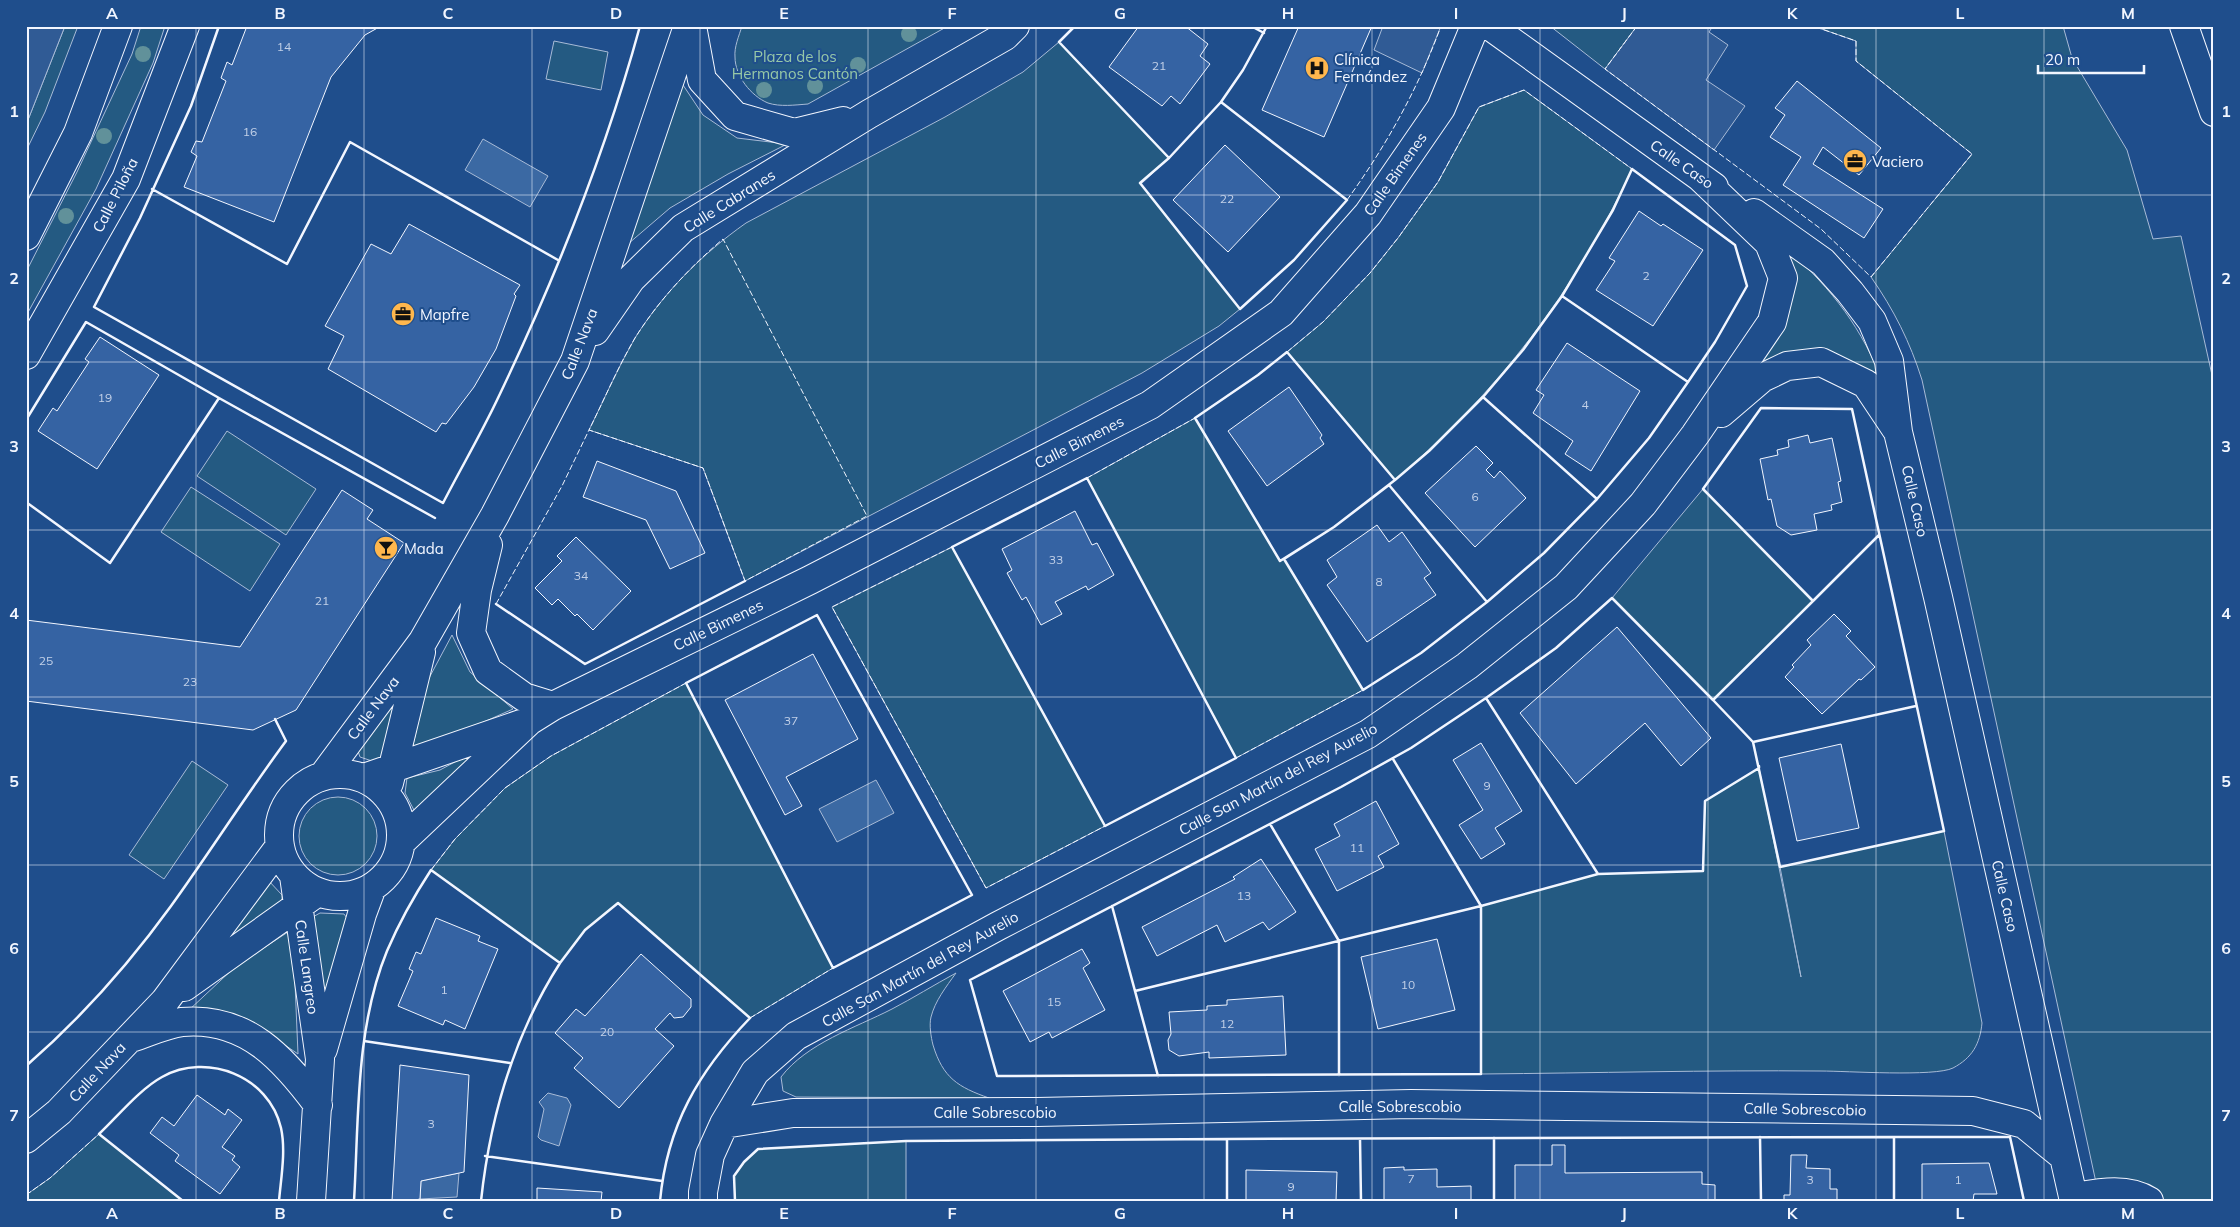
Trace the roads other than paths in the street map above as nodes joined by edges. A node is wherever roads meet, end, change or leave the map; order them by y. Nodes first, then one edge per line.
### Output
1 (118, 26) edge
2 (185, 26) edge
3 (688, 26) edge
4 (692, 26) edge
5 (1015, 26) edge
6 (1476, 26) edge
7 (1490, 26) edge
8 (2184, 26) edge
9 (2214, 112) edge
10 (869, 114) junction
11 (1700, 177) junction
12 (26, 236) edge
13 (26, 355) edge
14 (575, 361) junction
15 (1898, 432) junction
16 (1695, 435) junction
17 (495, 515) junction
18 (423, 641) junction
19 (553, 706) junction
20 (529, 721) junction
21 (393, 768) junction
22 (323, 776) junction
23 (364, 778) junction
24 (387, 794) junction
25 (401, 842) junction
26 (280, 846) junction
27 (372, 887) junction
28 (308, 899) junction
29 (165, 1001) junction
30 (129, 1038) junction
31 (320, 1059) junction
32 (318, 1105) junction
33 (724, 1124) junction
34 (26, 1139) edge
35 (2063, 1156) junction
36 (2074, 1199) edge
37 (312, 1201) edge
38 (703, 1201) edge
39 (2149, 1201) edge

1 - 12 main road
2 - 13 main road, Calle Piloña
3 - 14 main road, Calle Nava
4 - 10 main road, Calle Cabranes
5 - 10 main road, Calle Cabranes
6 - 19 main road, Calle Bimenes
7 - 11 main road, Calle Caso
8 - 9 main road
10 - 14 main road, Calle Cabranes
11 - 15 main road, Calle Caso
11 - 16 main road, Calle San Martín del Rey Aurelio
14 - 17 main road, Calle Nava
15 - 16 main road
15 - 35 main road, Calle Caso
16 - 33 main road, Calle San Martín del Rey Aurelio
17 - 18 main road, Calle Nava
17 - 19 main road
18 - 21 main road, Calle Nava
18 - 22 main road, Calle Nava
19 - 20 main road, Calle Bimenes
20 - 21 main road, Calle Bimenes
20 - 25 main road, Calle Bimenes
21 - 23 main road, Calle Bimenes
21 - 24 main road, Calle Nava
22 - 23 main road
22 - 26 main road
23 - 24 main road
24 - 25 main road
25 - 27 main road
26 - 28 main road
26 - 29 main road, Calle Nava
27 - 28 main road
27 - 31 main road, Calle Langreo
28 - 29 main road, Calle Nava
28 - 31 main road, Calle Langreo
29 - 30 main road, Calle Nava
30 - 32 main road
30 - 34 main road, Calle Nava
31 - 32 main road, Calle Langreo
32 - 37 main road, Calle Langreo
33 - 35 main road, Calle Sobrescobio
33 - 38 main road, Calle San Martín del Rey Aurelio
35 - 36 main road, Calle Caso
36 - 39 main road

